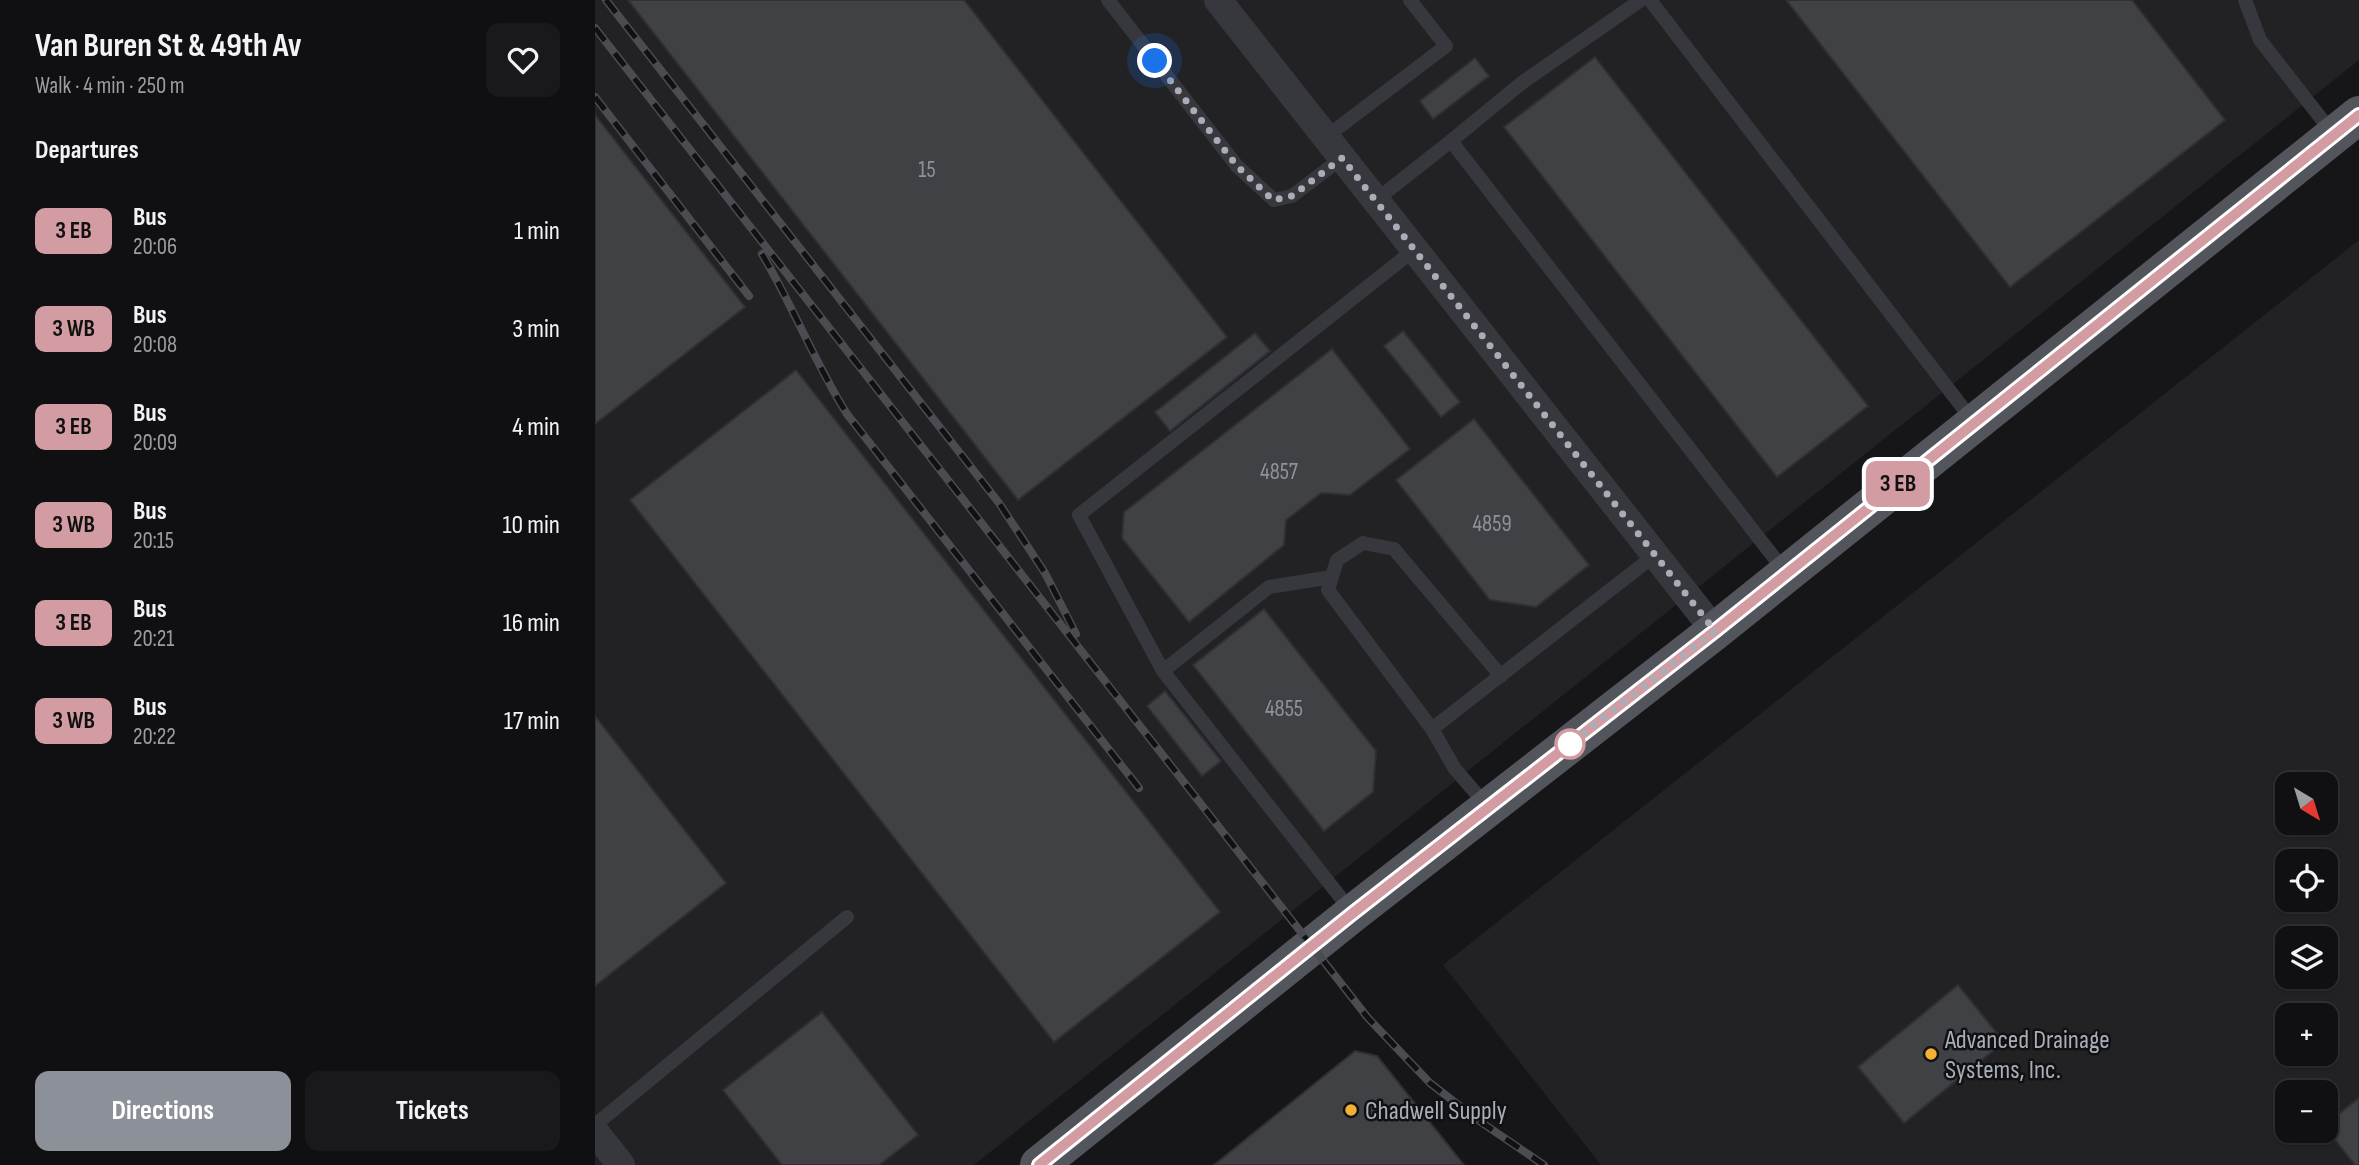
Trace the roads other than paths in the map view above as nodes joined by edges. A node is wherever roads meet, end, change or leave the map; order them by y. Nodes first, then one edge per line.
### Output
1 (1108, 0) edge
2 (1218, 0) edge
3 (1410, 0) edge
4 (1641, 0) edge
5 (1650, 0) edge
6 (2245, 0) edge
7 (2346, 125) edge
8 (1451, 141) junction
9 (1334, 148) junction
10 (1376, 200) junction
11 (1414, 250) junction
12 (1975, 423) junction
13 (1655, 555) junction
14 (1787, 573) junction
15 (1332, 577) junction
16 (1715, 631) junction
17 (1163, 671) junction
18 (1501, 676) junction
19 (1432, 729) junction
20 (1487, 807) junction
21 (1353, 913) junction
22 (847, 917) dead end
23 (595, 1125) edge
24 (595, 1132) edge
25 (621, 1165) edge
26 (1039, 1165) edge

1 - 9 lane
2 - 9 street
3 - 9 lane
4 - 8 lane
5 - 12 lane
6 - 7 lane
7 - 12 main road
8 - 10 lane
8 - 14 lane
9 - 10 street
10 - 11 street
11 - 13 street
11 - 17 lane
12 - 14 main road
13 - 16 street
13 - 18 lane
14 - 16 main road
15 - 17 lane
15 - 18 lane
15 - 19 lane
16 - 20 main road
17 - 21 lane
18 - 19 lane
19 - 20 lane
20 - 21 main road
21 - 26 main road
22 - 23 lane
24 - 25 street

